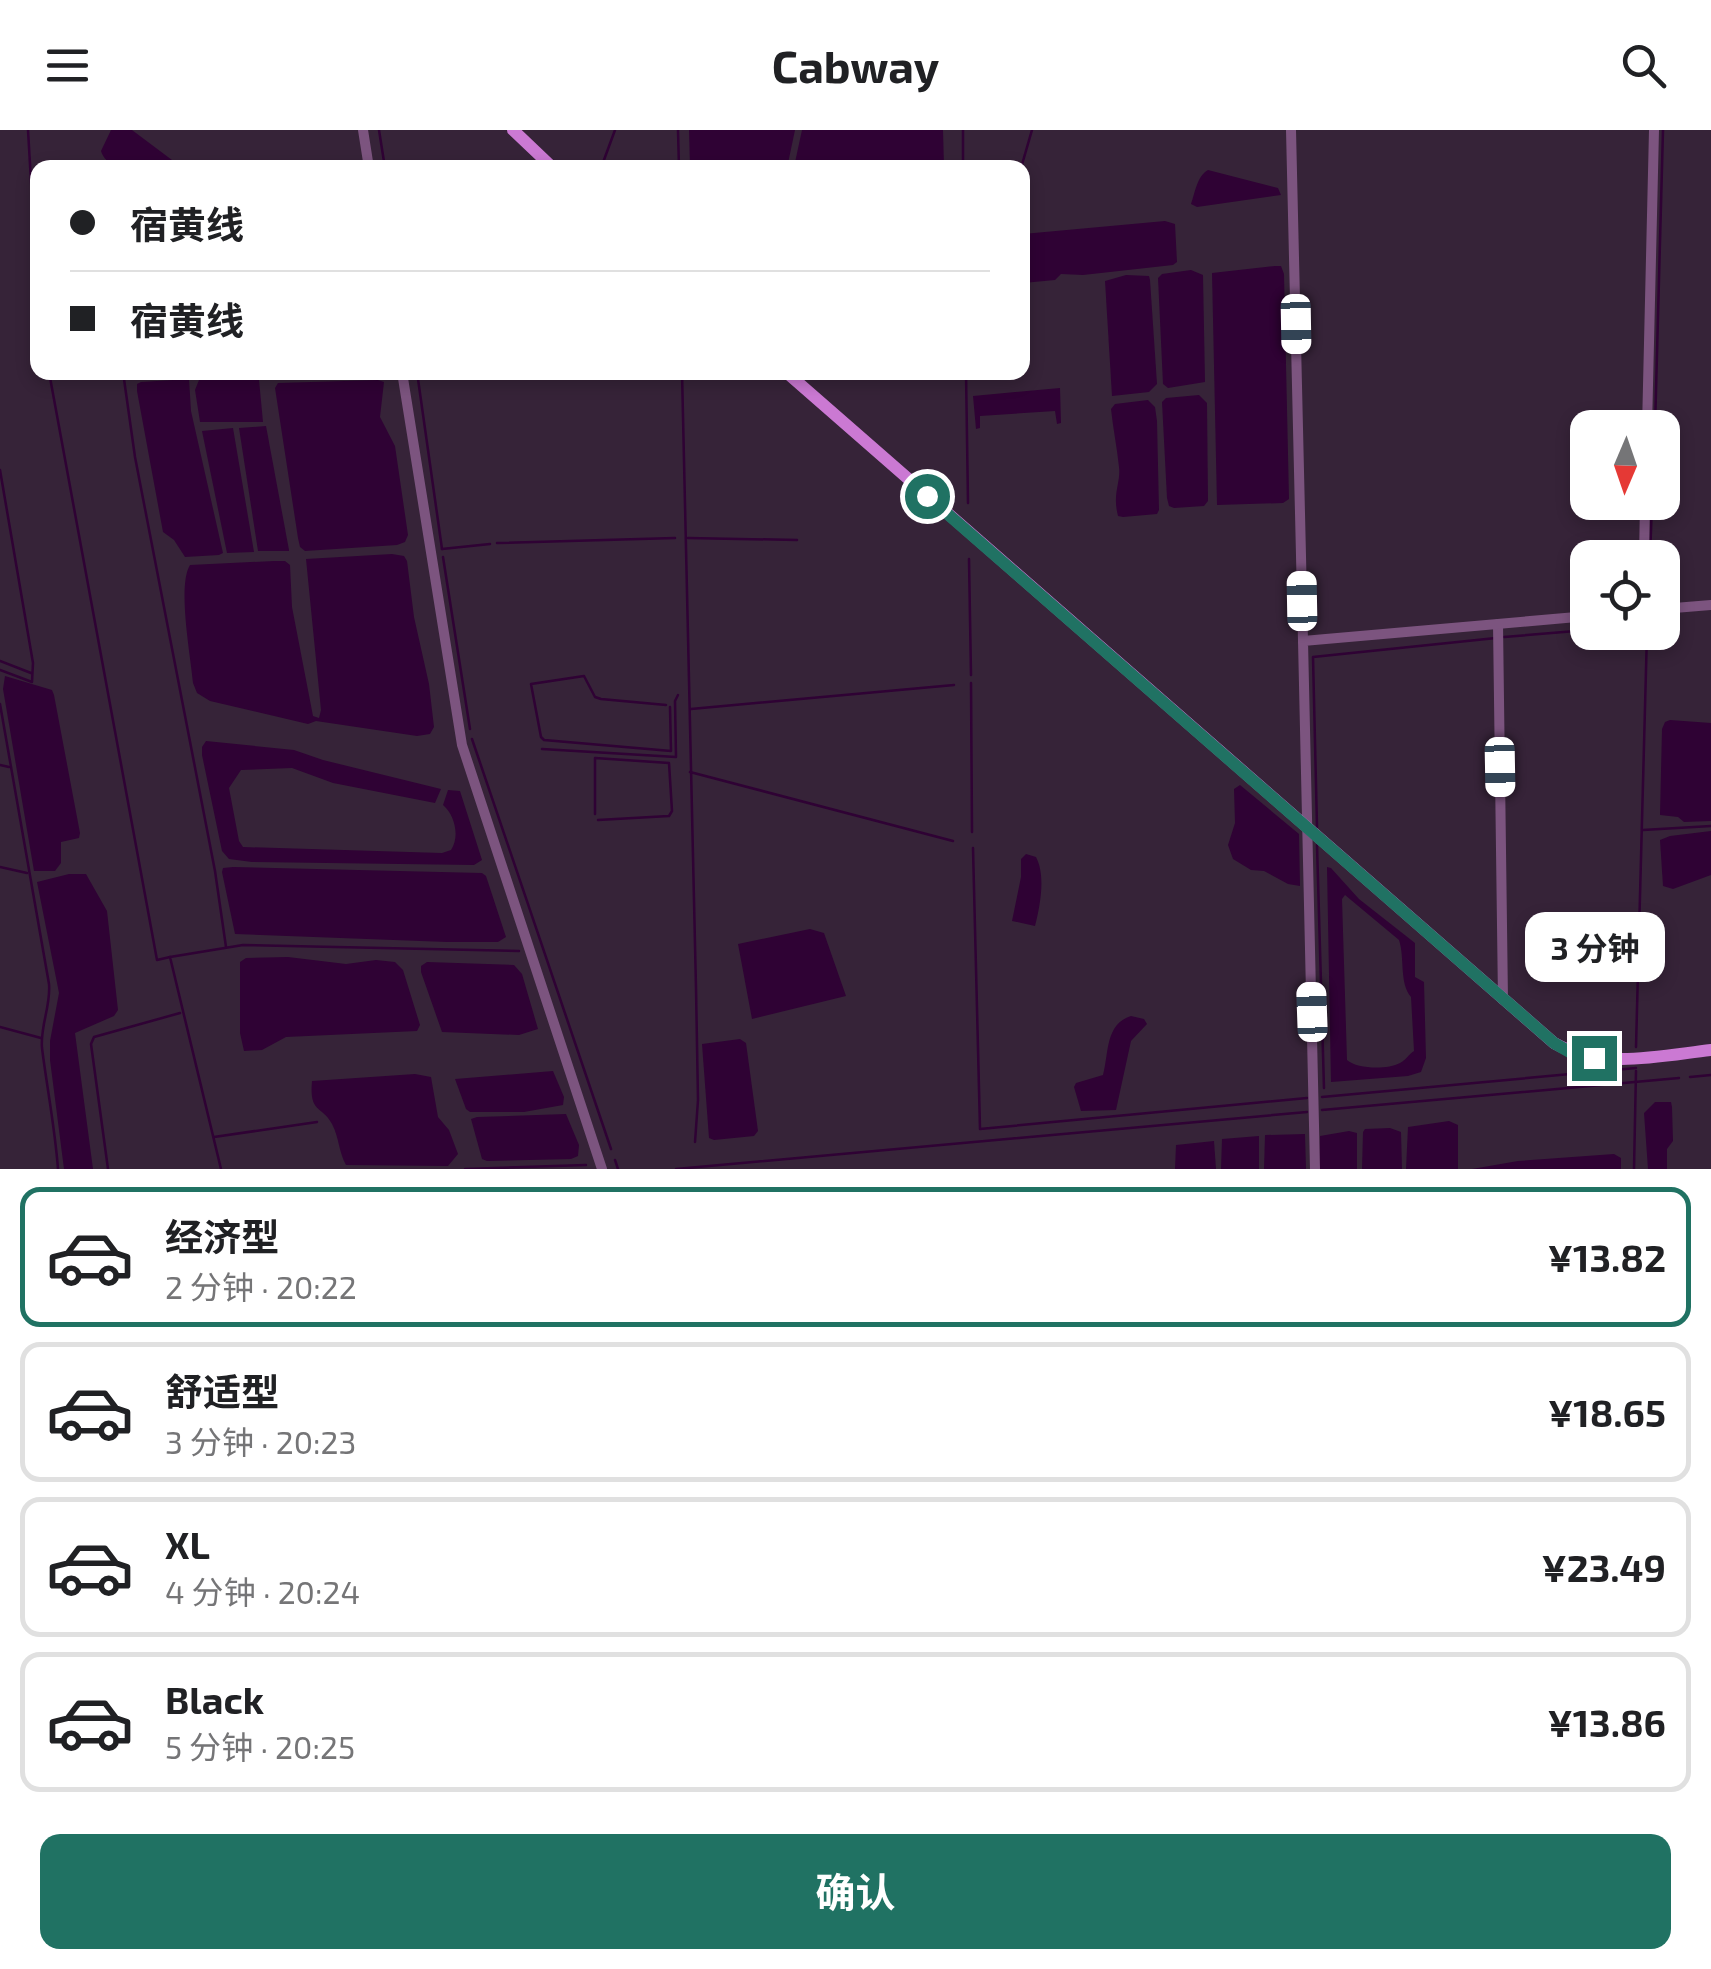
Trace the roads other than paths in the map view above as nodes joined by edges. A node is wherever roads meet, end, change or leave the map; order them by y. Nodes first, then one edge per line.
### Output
1 (363, 130) edge
2 (513, 130) edge
3 (1292, 130) edge
4 (1654, 130) edge
5 (368, 160) edge
6 (545, 160) edge
7 (403, 380) edge
8 (795, 380) edge
9 (1647, 410) edge
10 (1711, 605) edge
11 (1680, 608) edge
12 (1570, 619) edge
13 (1498, 633) junction
14 (1303, 641) junction
15 (1305, 824) junction
16 (1503, 1000) junction
17 (1711, 1050) edge
18 (602, 1169) edge
19 (1315, 1169) edge

1 - 5 street
2 - 6 main road
3 - 14 street
4 - 9 street
7 - 18 street
8 - 15 main road
10 - 11 street
12 - 13 street
13 - 14 street
13 - 16 street
14 - 15 street
15 - 16 main road
15 - 19 street
16 - 17 main road

